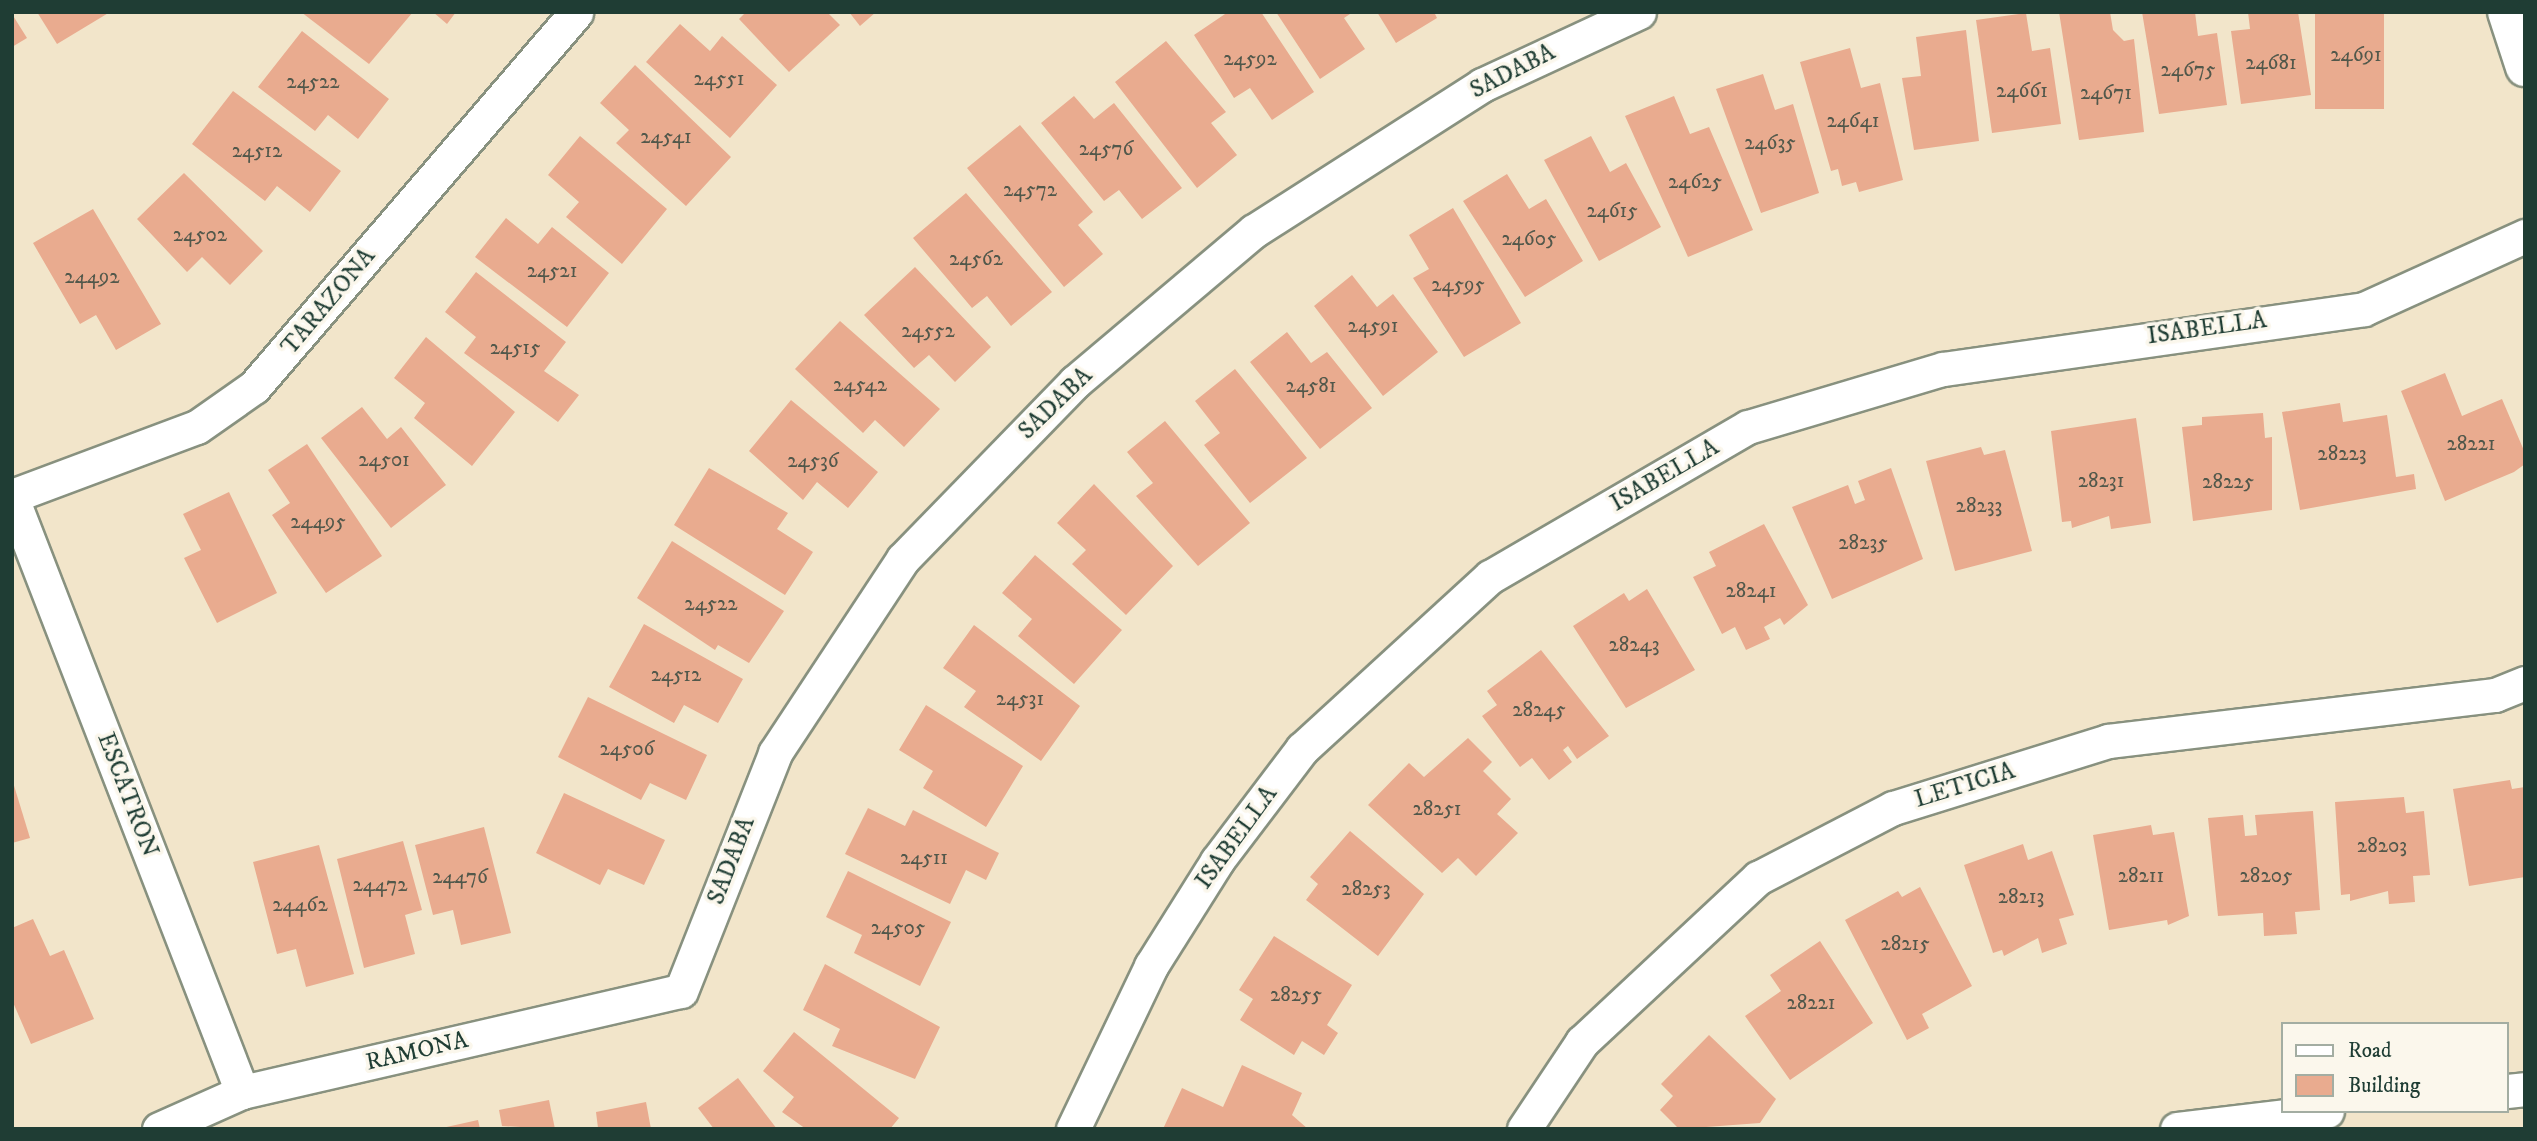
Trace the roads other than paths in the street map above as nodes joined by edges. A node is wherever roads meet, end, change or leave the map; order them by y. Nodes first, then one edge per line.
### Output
1 (576, 12) edge
2 (1639, 12) edge
3 (2507, 12) edge
4 (2525, 67) edge
5 (2525, 236) edge
6 (12, 497) edge
7 (2525, 683) edge
8 (681, 991) joint
9 (242, 1092) junction
10 (2310, 1113) edge
11 (159, 1129) edge
12 (1073, 1129) edge
13 (1524, 1129) edge
14 (2177, 1129) edge

1 - 6 street, TARAZONA
2 - 8 street, SADABA
3 - 4 street
5 - 12 street, ISABELLA
6 - 9 street, ESCATRON
7 - 13 street, LETICIA
8 - 9 street, RAMONA
9 - 11 street, RAMONA
10 - 14 street

